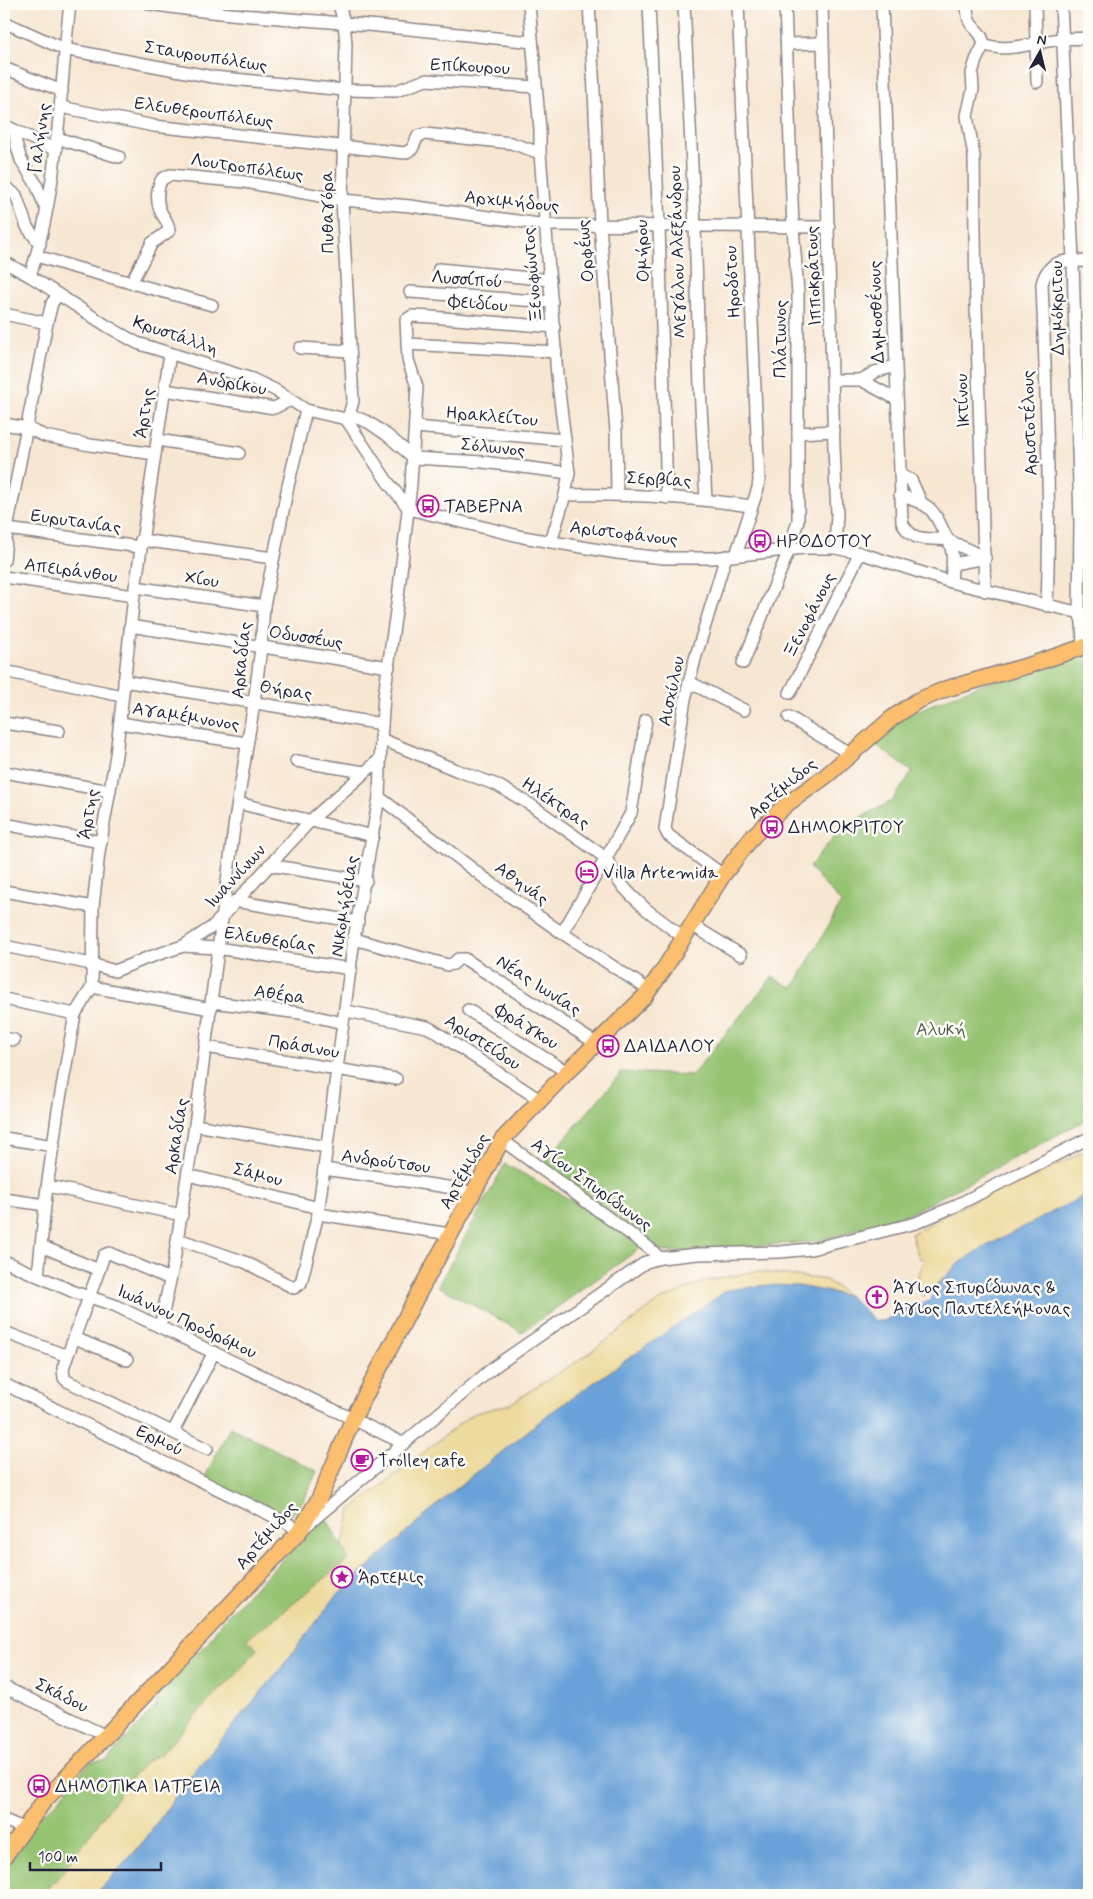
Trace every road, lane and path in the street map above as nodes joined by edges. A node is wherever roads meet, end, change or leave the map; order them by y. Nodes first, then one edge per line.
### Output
1 (70, 4) edge
2 (150, 4) edge
3 (339, 4) edge
4 (529, 4) edge
5 (589, 4) edge
6 (649, 4) edge
7 (684, 4) edge
8 (738, 4) edge
9 (785, 4) edge
10 (822, 4) edge
11 (882, 4) edge
12 (967, 4) edge
13 (1034, 4) edge
14 (1061, 4) edge
15 (4, 22) edge
16 (344, 23) junction
17 (1089, 38) edge
18 (1062, 39) junction
19 (532, 42) junction
20 (823, 43) junction
21 (1035, 43) junction
22 (787, 44) junction
23 (984, 44) junction
24 (64, 49) junction
25 (4, 68) edge
26 (1037, 82) dead end
27 (536, 87) junction
28 (62, 90) junction
29 (344, 90) junction
30 (61, 107) junction
31 (4, 125) edge
32 (15, 131) junction
33 (58, 138) junction
34 (343, 147) junction
35 (56, 150) junction
36 (540, 153) junction
37 (119, 157) dead end
38 (4, 186) edge
39 (342, 200) junction
40 (46, 209) junction
41 (600, 224) junction
42 (546, 225) junction
43 (659, 226) junction
44 (695, 226) junction
45 (746, 227) junction
46 (793, 227) junction
47 (829, 227) junction
48 (38, 250) junction
49 (1073, 260) junction
50 (4, 262) edge
51 (1089, 262) edge
52 (439, 269) dead end
53 (30, 276) junction
54 (550, 280) junction
55 (131, 283) junction
56 (410, 292) dead end
57 (58, 295) junction
58 (552, 302) junction
59 (212, 305) dead end
60 (4, 314) edge
61 (47, 323) junction
62 (405, 325) joint
63 (554, 327) junction
64 (407, 344) junction
65 (300, 348) dead end
66 (350, 351) junction
67 (556, 352) junction
68 (170, 353) junction
69 (895, 366) junction
70 (833, 380) junction
71 (861, 380) junction
72 (165, 390) junction
73 (896, 399) junction
74 (291, 400) junction
75 (306, 410) junction
76 (347, 417) junction
77 (4, 424) edge
78 (415, 427) junction
79 (27, 428) junction
80 (834, 431) junction
81 (798, 433) junction
82 (158, 440) junction
83 (565, 440) junction
84 (239, 453) dead end
85 (155, 454) junction
86 (414, 458) junction
87 (569, 473) junction
88 (900, 475) junction
89 (617, 494) junction
90 (900, 494) junction
91 (565, 495) junction
92 (667, 498) junction
93 (706, 500) junction
94 (921, 502) junction
95 (751, 506) junction
96 (408, 509) junction
97 (7, 511) edge
98 (7, 530) junction
99 (948, 540) junction
100 (552, 542) junction
101 (141, 544) junction
102 (835, 548) junction
103 (789, 550) junction
104 (860, 552) junction
105 (731, 556) junction
106 (273, 558) junction
107 (985, 558) junction
108 (4, 560) edge
109 (953, 564) junction
110 (4, 577) edge
111 (1089, 578) edge
112 (951, 582) junction
113 (1080, 589) junction
114 (986, 591) junction
115 (134, 592) junction
116 (264, 606) junction
117 (1047, 606) junction
118 (1084, 613) edge
119 (130, 626) junction
120 (1086, 646) edge
121 (261, 648) junction
122 (743, 663) dead end
123 (388, 667) junction
124 (4, 672) edge
125 (124, 681) junction
126 (689, 682) junction
127 (790, 693) dead end
128 (122, 696) junction
129 (254, 703) junction
130 (744, 710) dead end
131 (789, 717) dead end
132 (646, 720) dead end
133 (4, 723) edge
134 (120, 724) junction
135 (382, 724) junction
136 (59, 731) dead end
137 (381, 739) junction
138 (246, 743) junction
139 (850, 754) junction
140 (380, 759) junction
141 (296, 761) dead end
142 (4, 772) edge
143 (364, 772) junction
144 (110, 791) junction
145 (379, 797) junction
146 (238, 803) junction
147 (311, 820) junction
148 (4, 824) edge
149 (373, 836) junction
150 (101, 842) junction
151 (606, 858) junction
152 (269, 865) junction
153 (722, 875) junction
154 (366, 881) junction
155 (4, 891) edge
156 (236, 902) junction
157 (93, 907) junction
158 (223, 916) junction
159 (358, 922) junction
160 (688, 931) junction
161 (562, 933) junction
162 (354, 940) junction
163 (4, 946) edge
164 (183, 946) junction
165 (217, 948) junction
166 (742, 955) dead end
167 (91, 964) junction
168 (351, 969) junction
169 (115, 972) junction
170 (92, 986) junction
171 (649, 990) junction
172 (4, 999) edge
173 (211, 1006) junction
174 (468, 1010) dead end
175 (346, 1011) junction
176 (75, 1014) junction
177 (343, 1023) junction
178 (597, 1044) junction
179 (206, 1047) junction
180 (338, 1069) junction
181 (567, 1072) junction
182 (396, 1079) dead end
183 (540, 1100) junction
184 (196, 1125) junction
185 (4, 1138) edge
186 (1089, 1138) edge
187 (502, 1140) junction
188 (54, 1146) junction
189 (327, 1147) junction
190 (324, 1169) junction
191 (188, 1175) junction
192 (48, 1186) junction
193 (473, 1193) junction
194 (4, 1199) edge
195 (45, 1205) junction
196 (319, 1211) junction
197 (182, 1215) junction
198 (450, 1234) junction
199 (178, 1239) junction
200 (41, 1246) junction
201 (660, 1258) junction
202 (4, 1261) edge
203 (99, 1270) junction
204 (38, 1276) junction
205 (170, 1279) junction
206 (90, 1298) junction
207 (160, 1327) junction
208 (4, 1332) edge
209 (75, 1338) junction
210 (214, 1352) junction
211 (67, 1356) junction
212 (127, 1360) dead end
213 (4, 1384) edge
214 (353, 1418) junction
215 (173, 1432) junction
216 (403, 1443) junction
217 (207, 1449) dead end
218 (299, 1532) junction
219 (4, 1687) edge
220 (104, 1735) junction
221 (4, 1820) edge
222 (23, 1828) junction
223 (4, 1857) edge

1 - 24 street, Γαλήνης
2 - 16 street
3 - 16 street, Πυθαγόρα
4 - 19 street, Ξενοφώντος
5 - 41 street, Ορφέως
6 - 43 street, Ομήρου
7 - 44 street, Μεγάλου Αλεξάνδρου
8 - 45 street, Ηροδότου
9 - 22 street, Πλάτωνος
10 - 20 street, Ιπποκράτους
11 - 69 street, Δημοσθένους
12 - 23 street
13 - 21 street
14 - 18 street, Δημόκριτου
15 - 24 street, Σταυρουπόλεως
16 - 19 street
16 - 29 street, Πυθαγόρα
17 - 18 street
18 - 21 street
18 - 49 street, Δημόκριτου
19 - 27 street, Ξενοφώντος
20 - 22 street
20 - 47 street, Ιπποκράτους
21 - 23 street
21 - 26 street
22 - 46 street, Πλάτωνος
23 - 107 street, Ικτίνου
24 - 28 street, Γαλήνης
24 - 29 street, Σταυρουπόλεως
25 - 28 street
27 - 29 street, Επίκουρου
27 - 36 street, Ξενοφώντος
28 - 30 street, Γαλήνης
29 - 34 street, Πυθαγόρα
30 - 33 street, Γαλήνης
30 - 34 street, Ελευθερουπόλεως
31 - 32 street
32 - 35 street
32 - 40 street
33 - 35 street, Γαλήνης
33 - 37 street
34 - 36 street, Ελευθερουπόλεως
34 - 39 street, Πυθαγόρα
35 - 40 street, Γαλήνης
36 - 42 street, Ξενοφώντος
38 - 48 street
39 - 42 street, Αρχιμήδους
39 - 55 street, Λουτροπόλεως
39 - 66 street, Πυθαγόρα
40 - 48 street, Γαλήνης
41 - 42 street, Αρχιμήδους
41 - 43 street, Αρχιμήδους
41 - 89 street, Ορφέως
42 - 54 street, Ξενοφώντος
43 - 44 street, Αρχιμήδους
43 - 92 street, Ομήρου
44 - 45 street, Αρχιμήδους
44 - 93 street, Μεγάλου Αλεξάνδρου
45 - 46 street, Αρχιμήδους
45 - 95 street, Ηροδότου
46 - 47 street, Αρχιμήδους
46 - 81 street, Πλάτωνος
47 - 70 street, Ιπποκράτους
48 - 53 street, Γαλήνης
48 - 55 street
49 - 51 street
49 - 113 street, Δημόκριτου
49 - 117 street, Αριστοτέλους
50 - 53 street, Κρυστάλλη
52 - 54 street
53 - 57 street, Κρυστάλλη
54 - 58 street, Ξενοφώντος
55 - 59 street
56 - 58 street, Λυσσίπού
57 - 61 street
57 - 68 street, Κρυστάλλη
58 - 63 street, Ξενοφώντος
60 - 61 street
61 - 79 street
62 - 63 street, Φειδίου
62 - 64 street, Νικομήδειας
63 - 67 street, Ξενοφώντος
64 - 67 street
64 - 78 street, Νικομήδειας
65 - 66 street
66 - 76 street, Πυθαγόρα
67 - 83 street, Ξενοφώντος
68 - 72 street, Άρτης
68 - 74 street, Κρυστάλλη
69 - 71 street
69 - 73 street, Δημοσθένους
70 - 71 street
70 - 80 street, Ιπποκράτους
71 - 73 street
72 - 74 street, Ανδρίκου
72 - 82 street, Άρτης
73 - 88 street, Δημοσθένους
74 - 75 street, Κρυστάλλη
75 - 76 street, Κρυστάλλη
75 - 106 street, Αρκαδίας
76 - 86 street, Κρυστάλλη
76 - 96 street
77 - 79 street
78 - 83 street, Ηρακλείτου
78 - 86 street, Νικομήδειας
79 - 85 street
79 - 97 street
80 - 81 street
80 - 102 street, Ιπποκράτους
81 - 103 street, Πλάτωνος
82 - 84 street
82 - 85 street, Άρτης
83 - 87 street, Ξενοφώντος
85 - 101 street, Άρτης
86 - 87 street, Σόλωνος
86 - 96 street, Νικομήδειας
87 - 91 street, Ξενοφώντος
88 - 90 street, Δημοσθένους
88 - 94 street
89 - 91 street, Σερβίας
89 - 92 street, Σερβίας
90 - 94 street
90 - 99 street, Δημοσθένους
91 - 100 street, Ξενοφώντος
92 - 93 street, Σερβίας
93 - 95 street, Σερβίας
94 - 99 street
95 - 105 street, Ηροδότου
96 - 100 street, Αριστοφάνους
96 - 123 street, Νικομήδειας
97 - 98 street
98 - 101 street, Ευρυτανίας
98 - 108 street
99 - 107 street
99 - 109 street
100 - 105 street, Αριστοφάνους
101 - 106 street, Ευρυτανίας
101 - 115 street, Άρτης
102 - 103 street, Αριστοφάνους
102 - 104 street, Αριστοφάνους
103 - 105 street, Αριστοφάνους
103 - 122 street, Πλάτωνος
104 - 112 street, Αριστοφάνους
104 - 127 street, Ξενοφάνους
105 - 126 street, Αισχύλου
106 - 116 street, Αρκαδίας
107 - 109 street
107 - 114 street, Ικτίνου
109 - 112 street
110 - 115 street, Απειράνθου
111 - 113 street
112 - 114 street, Αριστοφάνους
113 - 118 street, Δημόκριτου
114 - 117 street, Αριστοφάνους
115 - 116 street, Χίου
115 - 119 street, Άρτης
116 - 121 street, Αρκαδίας
117 - 118 street, Αριστοφάνους
118 - 120 street, Δημόκριτου
119 - 121 street, Οδυσσέως
119 - 125 street, Άρτης
120 - 139 main road, Αρτέμιδος
121 - 123 street, Οδυσσέως
121 - 129 street, Αρκαδίας
123 - 135 street, Νικομήδειας
124 - 128 street
125 - 128 street, Άρτης
125 - 129 street, Θήρας
126 - 130 street
126 - 153 street, Αισχύλου
128 - 134 street, Άρτης
129 - 135 street, Θήρας
129 - 138 street, Αρκαδίας
131 - 139 street
132 - 151 street
133 - 136 street
134 - 138 street, Αγαμέμνονος
134 - 144 street, Άρτης
135 - 137 street, Νικομήδειας
137 - 140 street, Νικομήδειας
137 - 151 street, Ηλέκτρας
138 - 146 street, Αρκαδίας
139 - 153 main road, Αρτέμιδος
140 - 143 street, Ιωαννίνων
140 - 145 street, Νικομήδειας
141 - 143 street
142 - 144 street
143 - 147 street, Ιωαννίνων
144 - 150 street, Άρτης
145 - 149 street, Νικομήδειας
145 - 161 street, Αθηνάς
146 - 147 street
146 - 158 street, Αρκαδίας
147 - 149 street
147 - 152 street, Ιωαννίνων
148 - 150 street
149 - 154 street, Νικομήδειας
150 - 157 street, Άρτης
151 - 160 street, Ηλέκτρας
151 - 161 street
152 - 154 street
152 - 156 street, Ιωαννίνων
153 - 160 main road, Αρτέμιδος
154 - 159 street, Νικομήδειας
155 - 157 street
156 - 158 street, Ιωαννίνων
156 - 159 street
157 - 167 street, Άρτης
158 - 164 street, Ιωαννίνων
158 - 165 street, Αρκαδίας
159 - 162 street, Νικομήδειας
160 - 166 street, Ηλέκτρας
160 - 171 main road, Αρτέμιδος
161 - 171 street, Αθηνάς
162 - 168 street, Νικομήδειας
162 - 178 street, Νέας Ιωνίας
163 - 167 street
164 - 165 street, Ελευθερίας
164 - 169 street, Ιωαννίνων
165 - 168 street, Ελευθερίας
165 - 173 street, Αρκαδίας
167 - 169 street
167 - 170 street, Άρτης
168 - 175 street, Νικομήδειας
169 - 170 street, Ιωαννίνων
170 - 173 street, Αθέρα
170 - 176 street
171 - 178 main road, Αρτέμιδος
172 - 176 street
173 - 177 street, Αθέρα
173 - 179 street, Αρκαδίας
174 - 181 street, Φράγκου
175 - 177 street, Νικομήδειας
175 - 183 street, Αριστείδου
176 - 188 street
177 - 180 street, Νικομήδειας
178 - 181 main road, Αρτέμιδος
179 - 180 street, Πράσινου
179 - 184 street, Αρκαδίας
180 - 182 street, Πράσινου
180 - 189 street, Νικομήδειας
181 - 183 main road, Αρτέμιδος
183 - 187 main road, Αρτέμιδος
184 - 189 street
184 - 191 street, Αρκαδίας
185 - 188 street
186 - 201 street
187 - 193 main road, Αρτέμιδος
187 - 201 street, Αγίου Σπυρίδωνος
188 - 192 street
189 - 190 street, Νικομήδειας
190 - 193 street, Ανδρούτσου
190 - 196 street, Νικομήδειας
191 - 196 street, Σάμου
191 - 197 street, Αρκαδίας
192 - 195 street
192 - 197 street
193 - 198 main road, Αρτέμιδος
194 - 195 street
195 - 200 street
196 - 198 street, Σάμου
196 - 199 street, Νικομήδειας
197 - 199 street, Αρκαδίας
198 - 214 main road, Αρτέμιδος
199 - 205 street, Αρκαδίας
200 - 203 street
200 - 204 street
201 - 216 street
202 - 204 street, Ιωάννου Προδρόμου
203 - 205 street
203 - 206 street
204 - 206 street, Ιωάννου Προδρόμου
205 - 207 street, Αρκαδίας
206 - 207 street, Ιωάννου Προδρόμου
206 - 209 street
207 - 210 street, Ιωάννου Προδρόμου
208 - 211 street
209 - 211 street
209 - 212 street
210 - 214 street, Ιωάννου Προδρόμου
210 - 215 street
211 - 215 street
213 - 218 street, Ερμού
214 - 216 street, Ιωάννου Προδρόμου
214 - 218 main road, Αρτέμιδος
215 - 217 street
216 - 218 street
218 - 220 main road, Αρτέμιδος
219 - 220 street, Σκάδου
220 - 222 main road, Αρτέμιδος
221 - 222 street
222 - 223 main road, Αρτέμιδος

